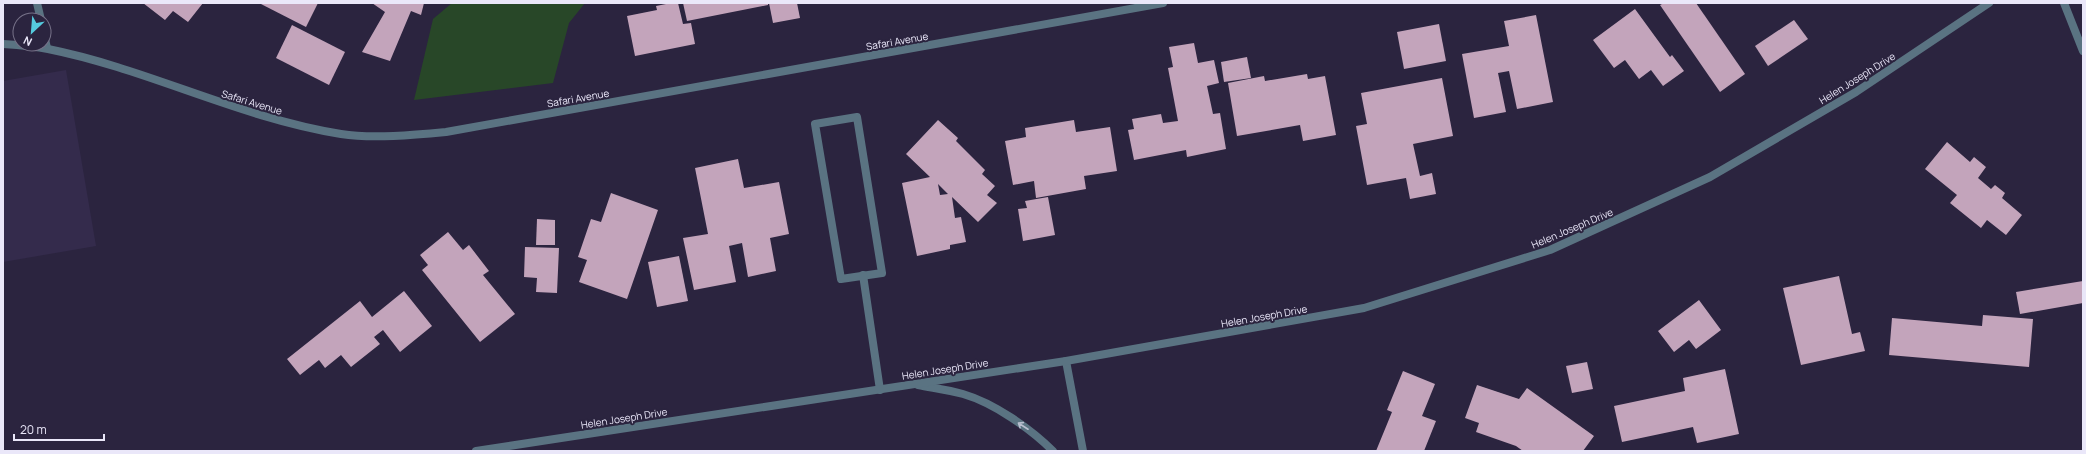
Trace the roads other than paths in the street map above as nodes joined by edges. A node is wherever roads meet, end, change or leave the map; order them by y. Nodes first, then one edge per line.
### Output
1 (1163, 3) edge
2 (1989, 3) edge
3 (2064, 3) edge
4 (52, 49) edge
5 (2083, 50) edge
6 (863, 275) junction
7 (1066, 361) junction
8 (912, 384) junction
9 (880, 390) junction
10 (476, 451) edge
11 (1053, 451) edge
12 (1083, 451) edge

1 - 4 street, Safari Avenue
2 - 7 street, Helen Joseph Drive
3 - 5 street
6 - 6 street
6 - 9 street
7 - 8 street, Helen Joseph Drive
7 - 12 street
8 - 9 street, Helen Joseph Drive
11 -> 8 street
9 - 10 street, Helen Joseph Drive

